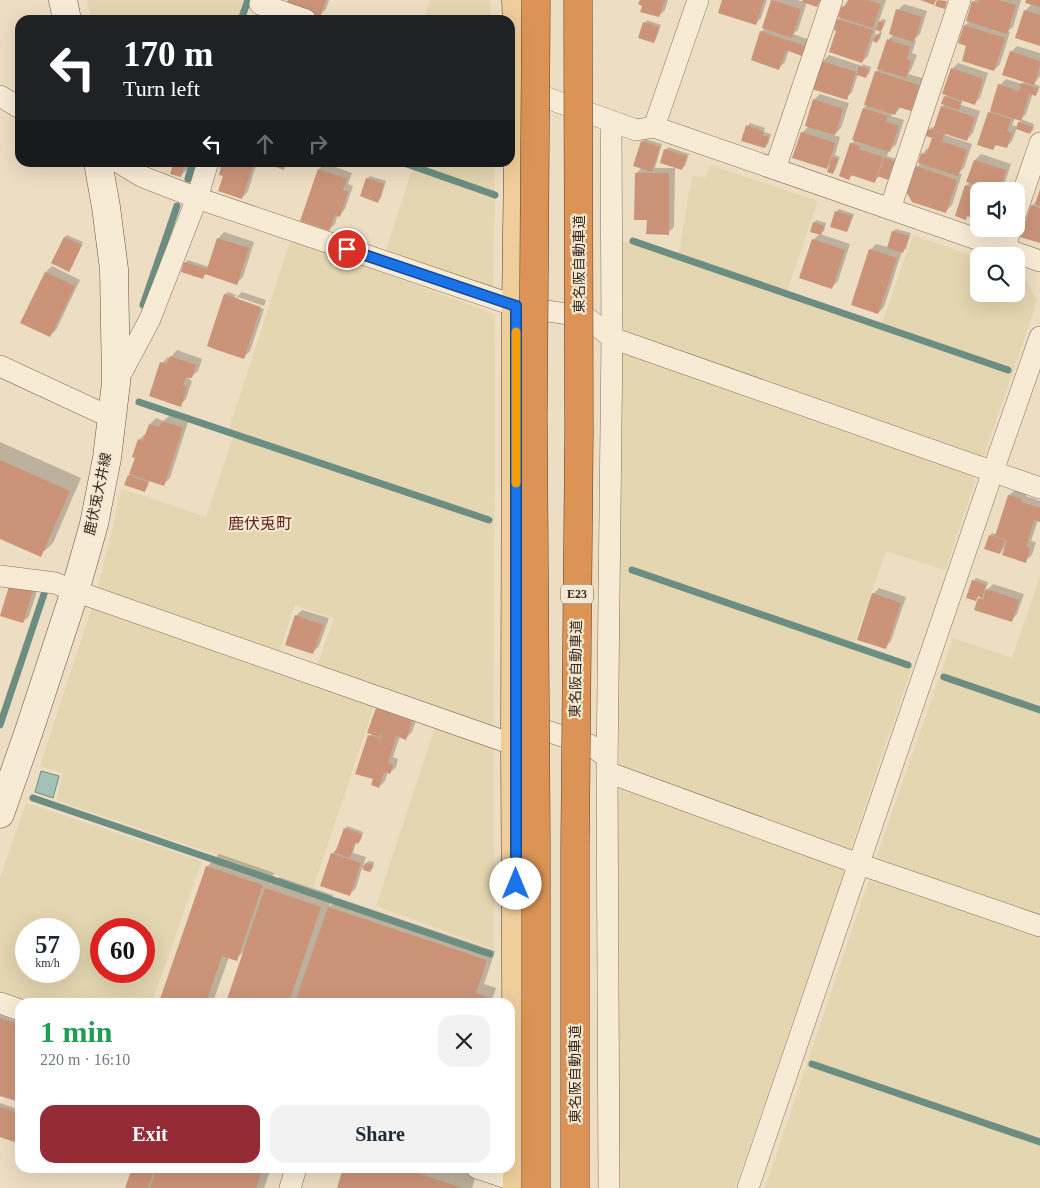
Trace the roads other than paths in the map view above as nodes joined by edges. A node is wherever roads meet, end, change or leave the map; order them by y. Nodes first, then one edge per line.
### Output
1 (63, 0) edge
2 (516, 0) edge
3 (536, 0) edge
4 (578, 0) edge
5 (698, 0) edge
6 (832, 0) edge
7 (960, 0) edge
8 (259, 8) edge
9 (66, 15) edge
10 (286, 15) edge
11 (515, 44) edge
12 (515, 88) edge
13 (0, 96) edge
14 (15, 105) edge
15 (611, 121) junction
16 (654, 127) junction
17 (1040, 144) edge
18 (99, 167) edge
19 (126, 167) edge
20 (206, 167) edge
21 (515, 167) edge
22 (774, 169) junction
23 (1025, 187) edge
24 (197, 198) junction
25 (890, 209) junction
26 (998, 247) edge
27 (1025, 256) edge
28 (1040, 261) edge
29 (516, 306) junction
30 (1040, 337) edge
31 (612, 338) junction
32 (0, 366) edge
33 (116, 383) junction
34 (112, 418) junction
35 (992, 471) junction
36 (1040, 488) edge
37 (0, 576) edge
38 (75, 592) junction
39 (515, 733) junction
40 (607, 765) junction
41 (0, 814) edge
42 (859, 864) junction
43 (1040, 926) edge
44 (0, 1003) edge
45 (15, 1008) edge
46 (294, 1173) edge
47 (491, 1173) edge
48 (527, 1186) edge
49 (290, 1188) edge
50 (575, 1188) edge
51 (609, 1188) edge
52 (748, 1188) edge

1 - 9 main road
2 - 11 main road
3 - 48 highway, bridge
4 - 50 highway, 東名阪自動車道 / E23, bridge
5 - 16 street
6 - 22 street
7 - 25 street
8 - 10 street
12 - 15 street
13 - 14 street
15 - 16 street
15 - 31 street
16 - 22 street
17 - 23 street
18 - 33 main road, 鹿伏兎大井線
19 - 24 street
20 - 24 street
21 - 29 main road
22 - 25 street
24 - 29 street
24 - 33 street
25 - 26 street
27 - 28 street
29 - 31 street
29 - 39 main road
30 - 35 street
31 - 35 street
31 - 40 street
32 - 34 street
33 - 34 main road, 鹿伏兎大井線
34 - 38 main road, 鹿伏兎大井線
35 - 36 street
35 - 42 street
37 - 38 street
38 - 39 street
38 - 41 main road, 鹿伏兎大井線
39 - 40 street
39 - 48 main road
40 - 42 street
40 - 51 street
42 - 43 street
42 - 52 street
44 - 45 street
46 - 49 street
47 - 48 street

